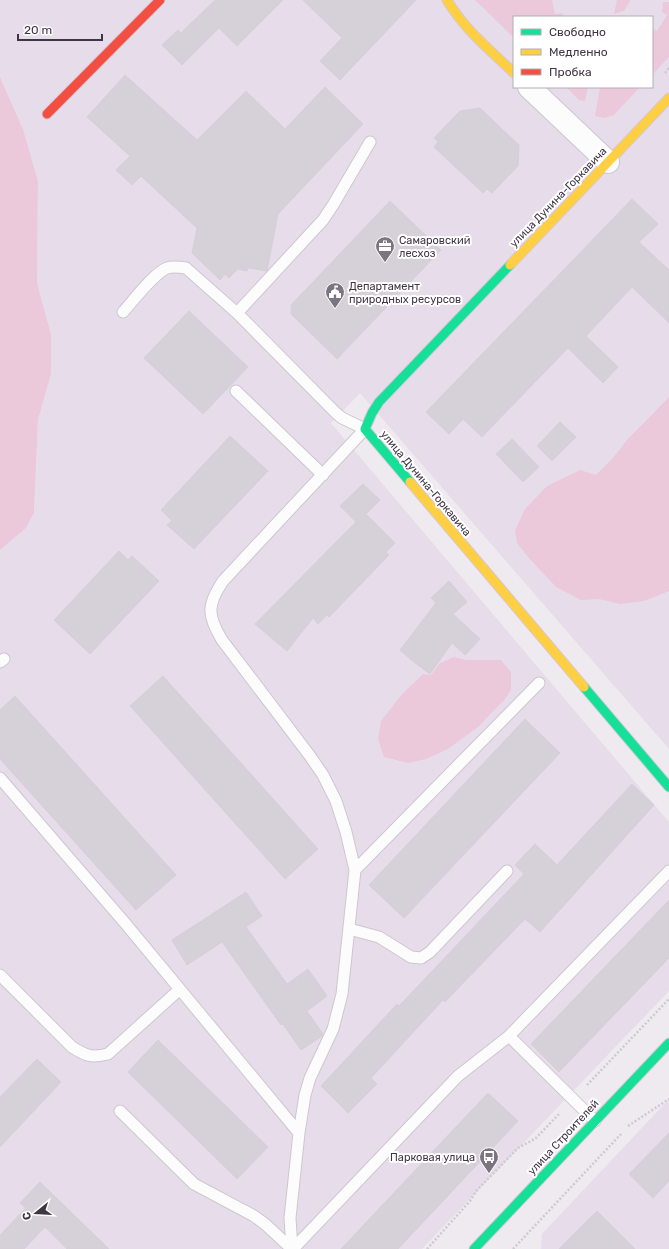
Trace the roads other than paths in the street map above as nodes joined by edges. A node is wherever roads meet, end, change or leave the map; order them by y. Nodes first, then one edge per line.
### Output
1 (160, 0) edge
2 (447, 0) edge
3 (513, 71) edge
4 (530, 88) edge
5 (669, 98) edge
6 (47, 114) dead end
7 (370, 142) dead end
8 (608, 162) junction
9 (123, 312) dead end
10 (237, 312) junction
11 (236, 391) dead end
12 (365, 429) junction
13 (323, 475) junction
14 (539, 683) dead end
15 (0, 778) edge
16 (669, 787) edge
17 (355, 870) junction
18 (507, 871) dead end
19 (669, 871) edge
20 (349, 929) junction
21 (0, 975) edge
22 (179, 990) junction
23 (509, 1036) junction
24 (669, 1043) edge
25 (120, 1111) dead end
26 (595, 1121) junction
27 (299, 1133) junction
28 (480, 1247) edge
29 (292, 1249) edge

1 - 6 street
2 - 3 street
4 - 8 street
5 - 8 street, улица Дунина-Горкавича
7 - 10 lane
8 - 12 street, улица Дунина-Горкавича
9 - 10 lane
10 - 12 lane
11 - 13 lane
12 - 13 lane
12 - 16 street, улица Дунина-Горкавича
13 - 17 lane
14 - 17 lane
15 - 22 lane
17 - 20 lane
18 - 20 lane
19 - 23 lane
20 - 27 lane
21 - 22 lane
22 - 27 lane
23 - 26 lane
23 - 29 lane
24 - 26 street, улица Строителей
25 - 29 lane
26 - 28 street, улица Строителей
27 - 29 lane

